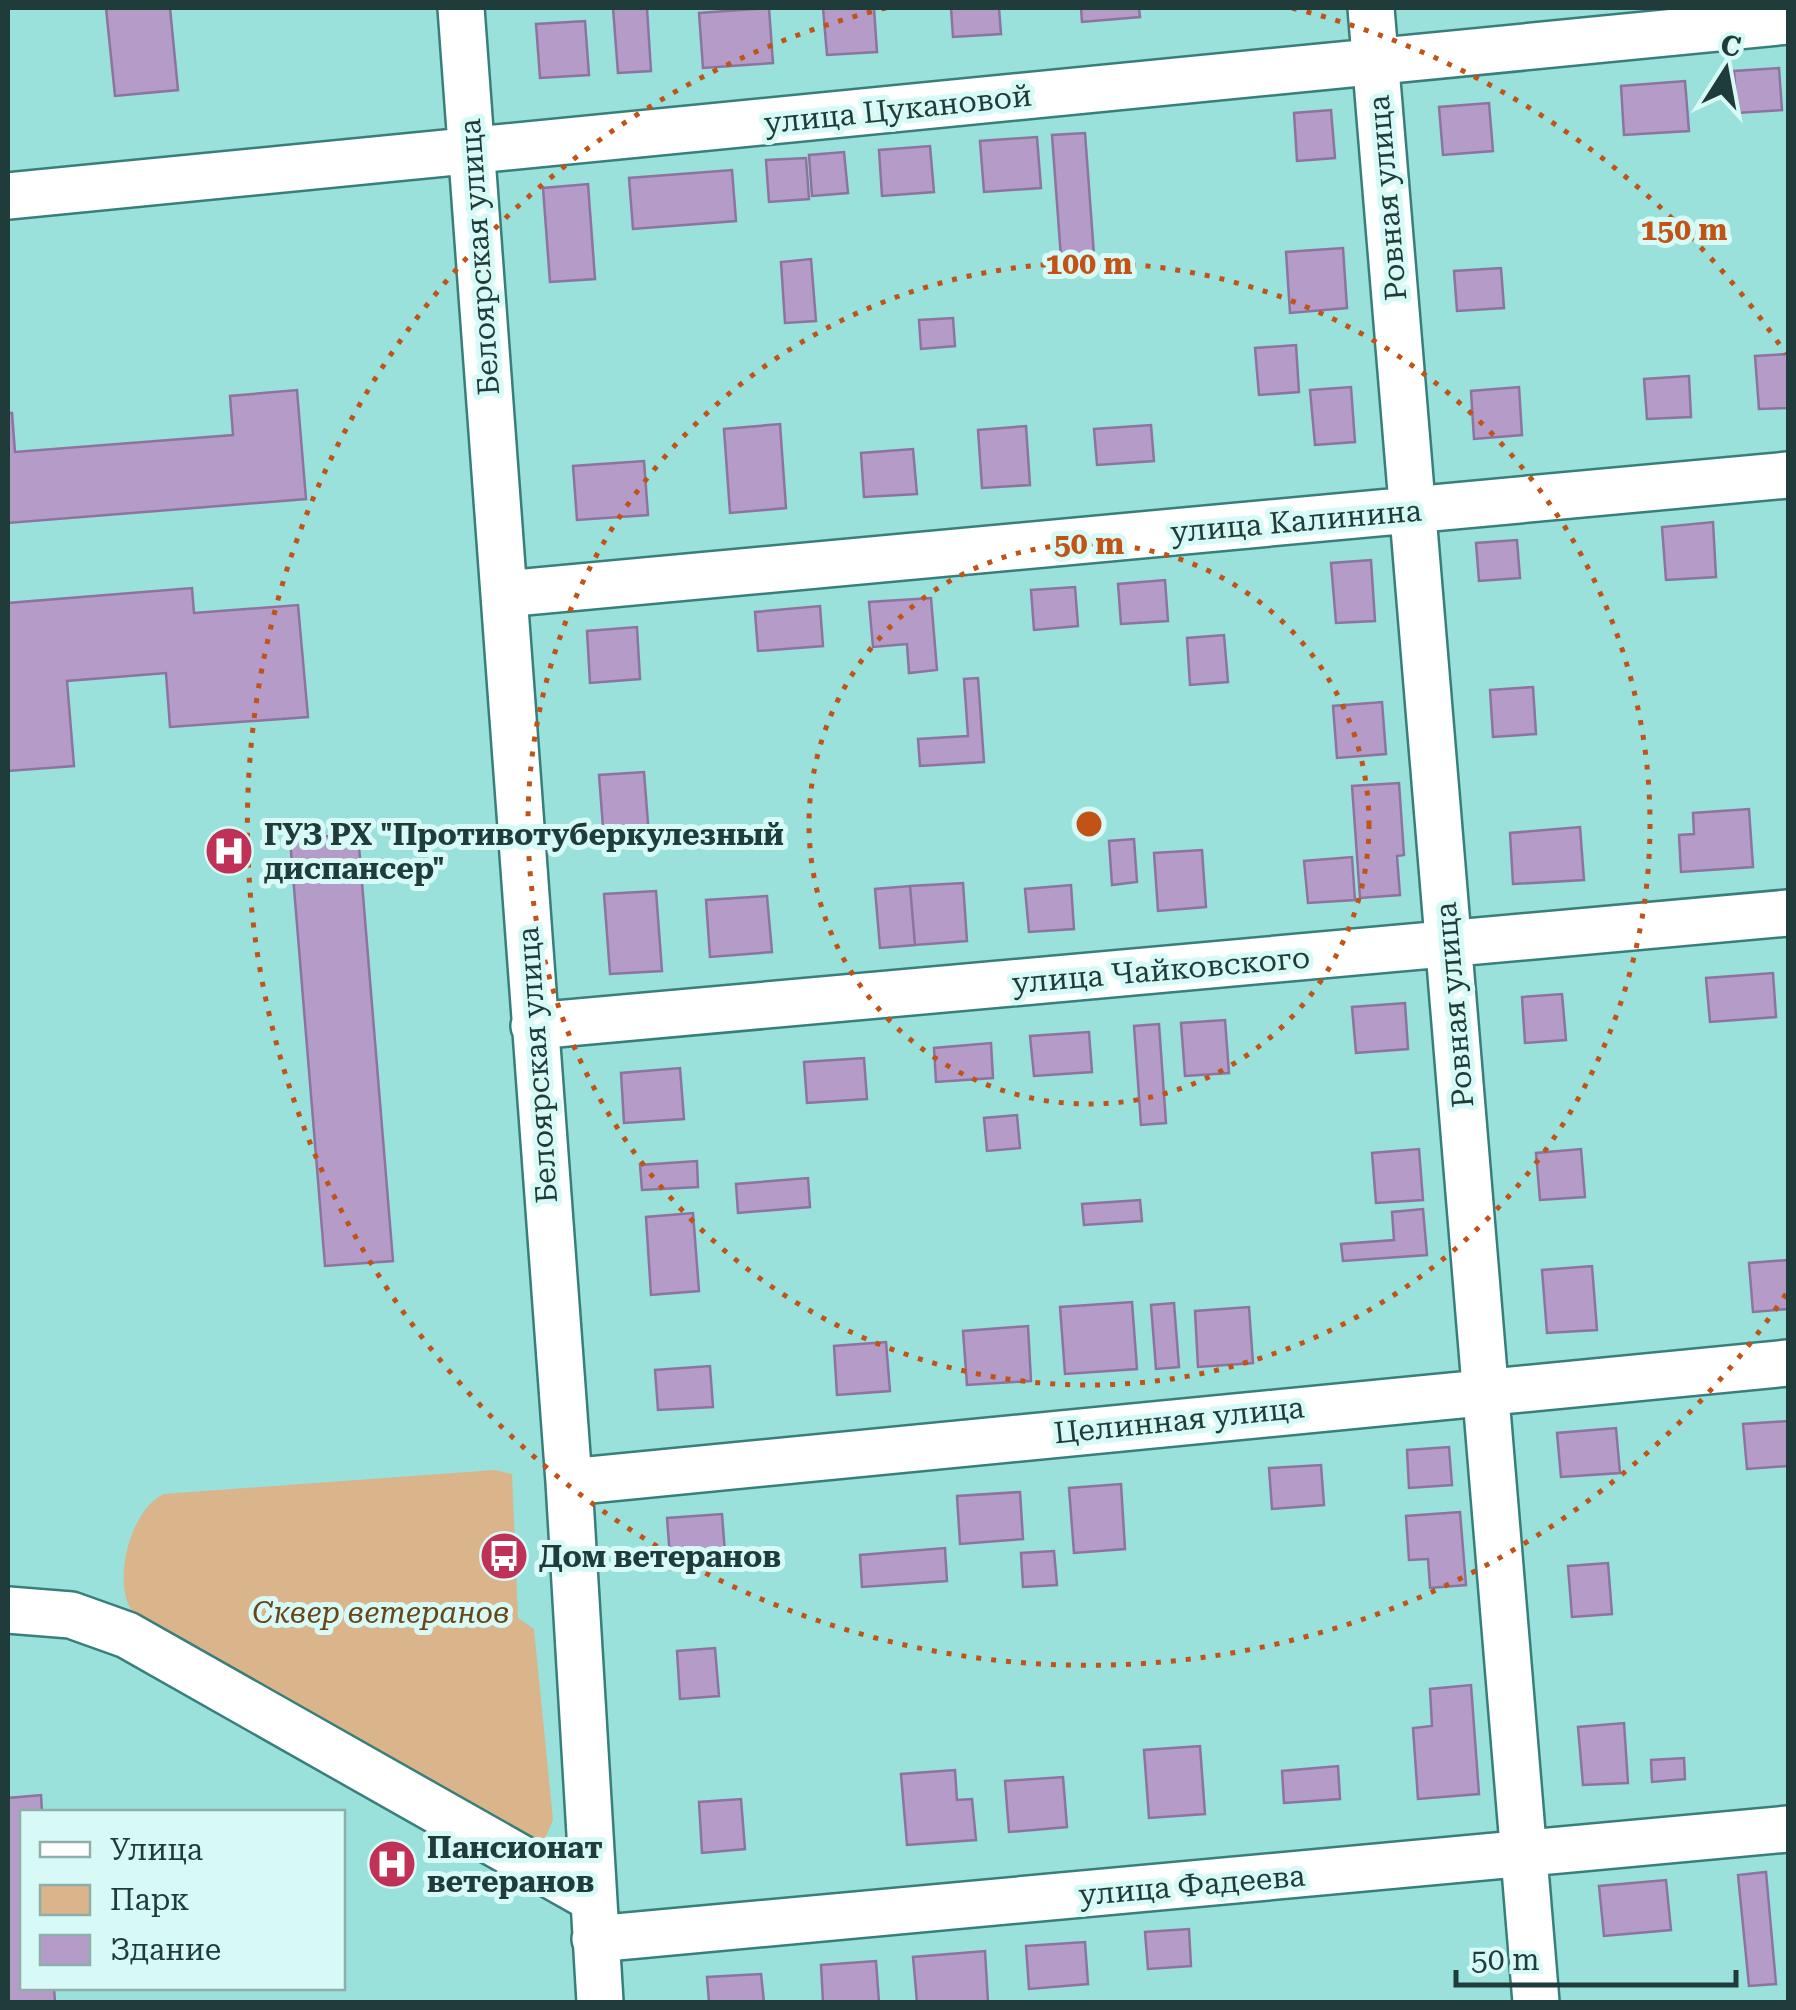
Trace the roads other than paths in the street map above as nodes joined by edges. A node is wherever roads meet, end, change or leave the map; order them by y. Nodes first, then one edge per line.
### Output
1 (460, 8) edge
2 (1371, 8) edge
3 (1788, 22) edge
4 (1375, 60) junction
5 (471, 153) junction
6 (8, 196) edge
7 (1788, 475) edge
8 (1413, 510) junction
9 (504, 594) junction
10 (1788, 913) edge
11 (1448, 944) junction
12 (534, 1026) junction
13 (1788, 1362) edge
14 (1486, 1390) junction
15 (569, 1482) junction
16 (8, 1610) edge
17 (1788, 1830) edge
18 (1524, 1855) junction
19 (594, 1919) junction
20 (600, 2002) edge
21 (1536, 2002) edge

1 - 5 street, Белоярская улица
2 - 4 street, Ровная улица
3 - 4 street, улица Цукановой
4 - 5 street, улица Цукановой
4 - 8 street, Ровная улица
5 - 6 street, улица Цукановой
5 - 9 street, Белоярская улица
7 - 8 street, улица Калинина
8 - 9 street, улица Калинина
8 - 11 street, Ровная улица
9 - 12 street, Белоярская улица
10 - 11 street, улица Чайковского
11 - 12 street, улица Чайковского
11 - 14 street, Ровная улица
12 - 15 street, Белоярская улица
13 - 14 street, Целинная улица
14 - 15 street, Целинная улица
14 - 18 street, Ровная улица
15 - 19 street, Белоярская улица
16 - 19 street
17 - 18 street, улица Фадеева
18 - 19 street, улица Фадеева
18 - 21 street, Ровная улица
19 - 20 street, Белоярская улица

